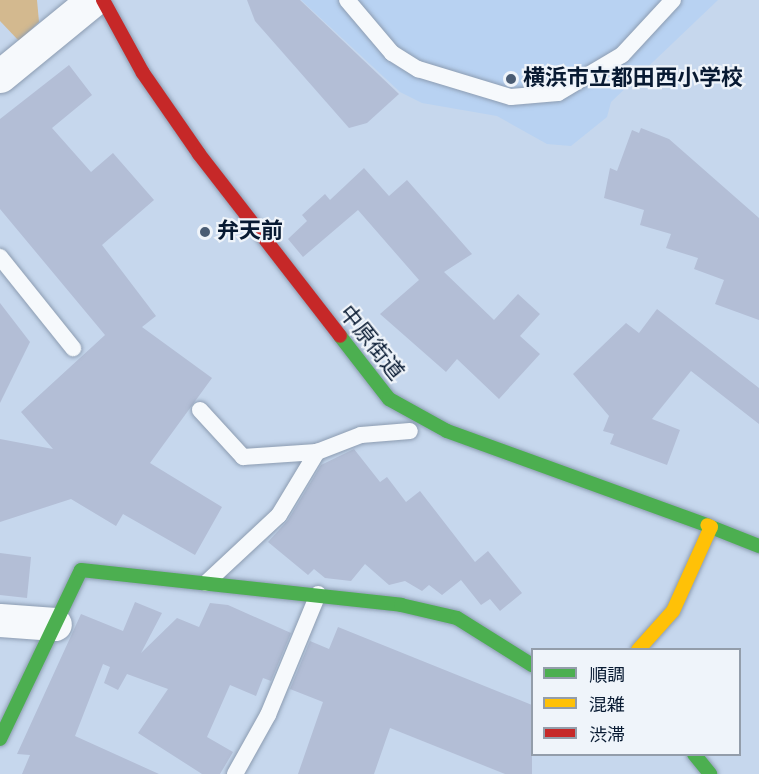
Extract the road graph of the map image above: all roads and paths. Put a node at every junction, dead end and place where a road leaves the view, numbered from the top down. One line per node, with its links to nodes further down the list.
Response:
1 (93, 0): 5 (street)
2 (103, 0): 11 (main road, 中原街道)
3 (347, 0): 4 (lane)
4 (673, 0)
5 (0, 76)
6 (0, 257): 7 (lane)
7 (73, 348)
8 (200, 410): 10 (lane)
9 (410, 431): 10 (lane)
10 (317, 452): 13 (lane)
11 (711, 527): 12 (main road, 中原街道); 17 (main road)
12 (759, 546)
13 (204, 586): 14 (main road); 16 (main road)
14 (318, 594): 18 (main road); 21 (lane)
15 (0, 620): 16 (street)
16 (55, 624): 19 (main road)
17 (641, 648)
18 (531, 663)
19 (0, 739)
20 (696, 756): 22 (main road)
21 (235, 774)
22 (710, 774)

